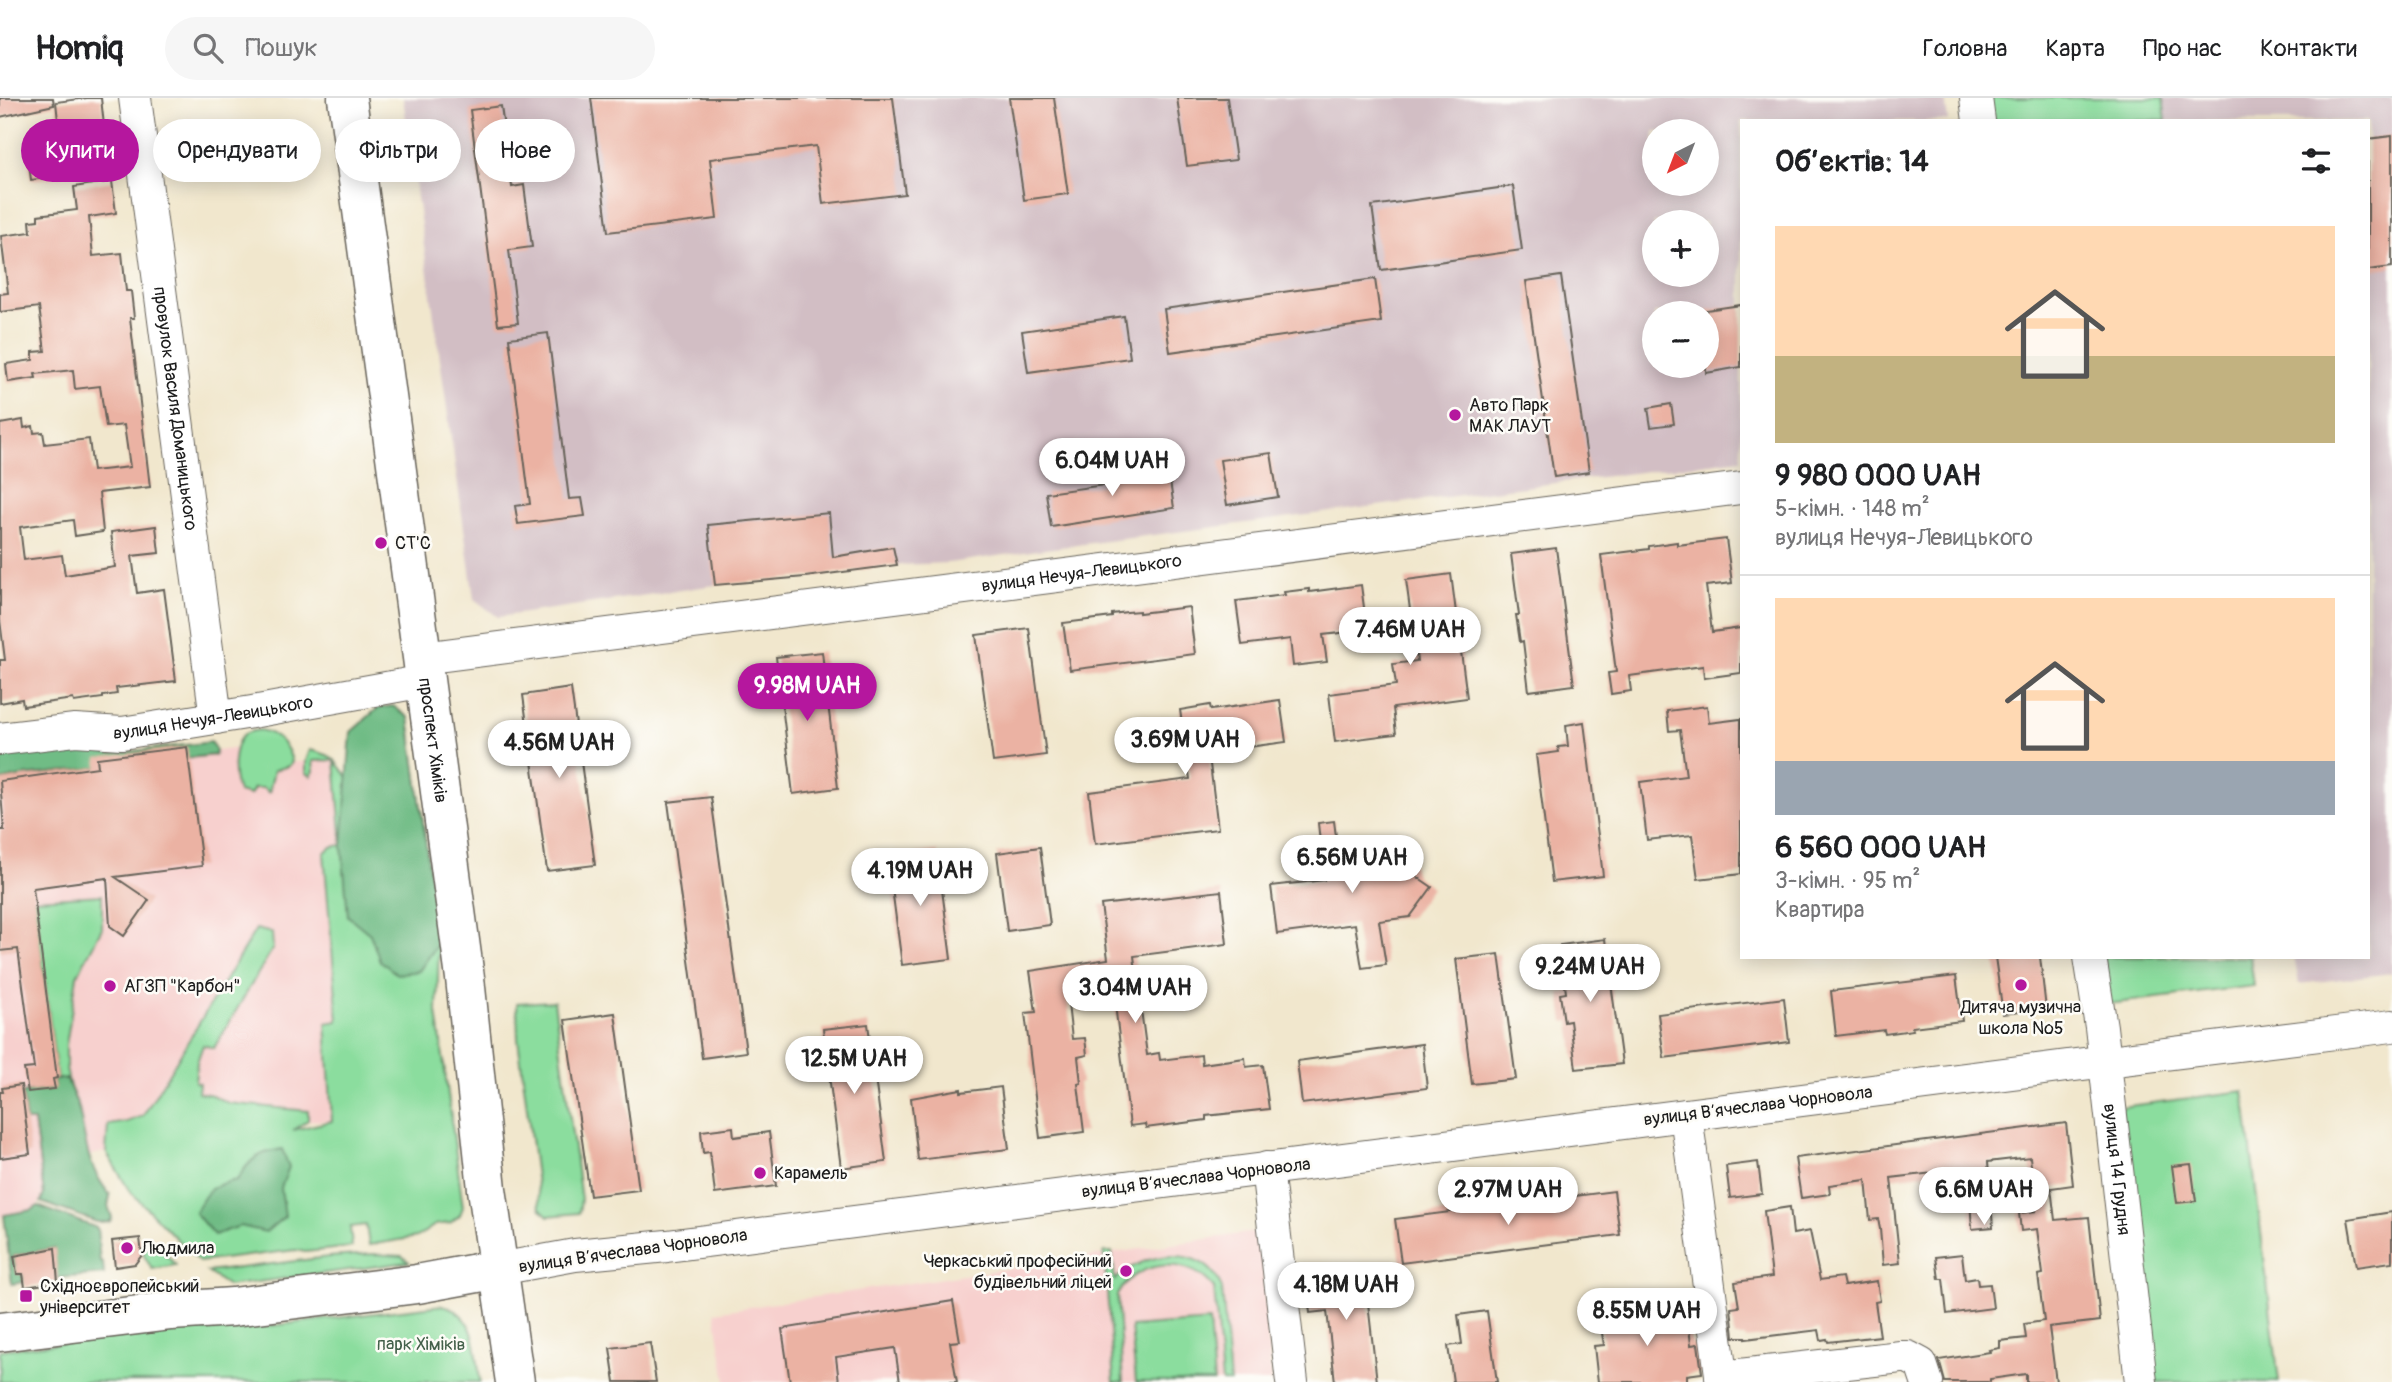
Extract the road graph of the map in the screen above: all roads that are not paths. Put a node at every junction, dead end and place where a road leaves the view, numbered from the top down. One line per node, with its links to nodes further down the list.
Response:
1 (135, 98): 7 (street, провулок Василя Доманицького)
2 (347, 98): 6 (main road, проспект Хіміків)
3 (1976, 98): 4 (street)
4 (1979, 119)
5 (1740, 488): 6 (street, вулиця Нечуя-Левицького)
6 (424, 669): 7 (street, вулиця Нечуя-Левицького); 14 (main road, проспект Хіміків)
7 (216, 718): 8 (street, вулиця Нечуя-Левицького)
8 (0, 739)
9 (2090, 959): 11 (street, вулиця 14 Грудня)
10 (2392, 1026): 11 (street, вулиця Вʼячеслава Чорновола)
11 (2104, 1061): 12 (street, вулиця Вʼячеслава Чорновола); 20 (street, вулиця 14 Грудня)
12 (1686, 1115): 13 (street, вулиця Вʼячеслава Чорновола); 16 (street)
13 (1267, 1168): 14 (street, вулиця Вʼячеслава Чорновола); 18 (street)
14 (499, 1269): 15 (main road, вулиця Вʼячеслава Чорновола); 17 (main road, проспект Хіміків)
15 (0, 1332)
16 (1722, 1379): 19 (street)
17 (515, 1382)
18 (1292, 1382)
19 (1927, 1382)
20 (2141, 1382)

